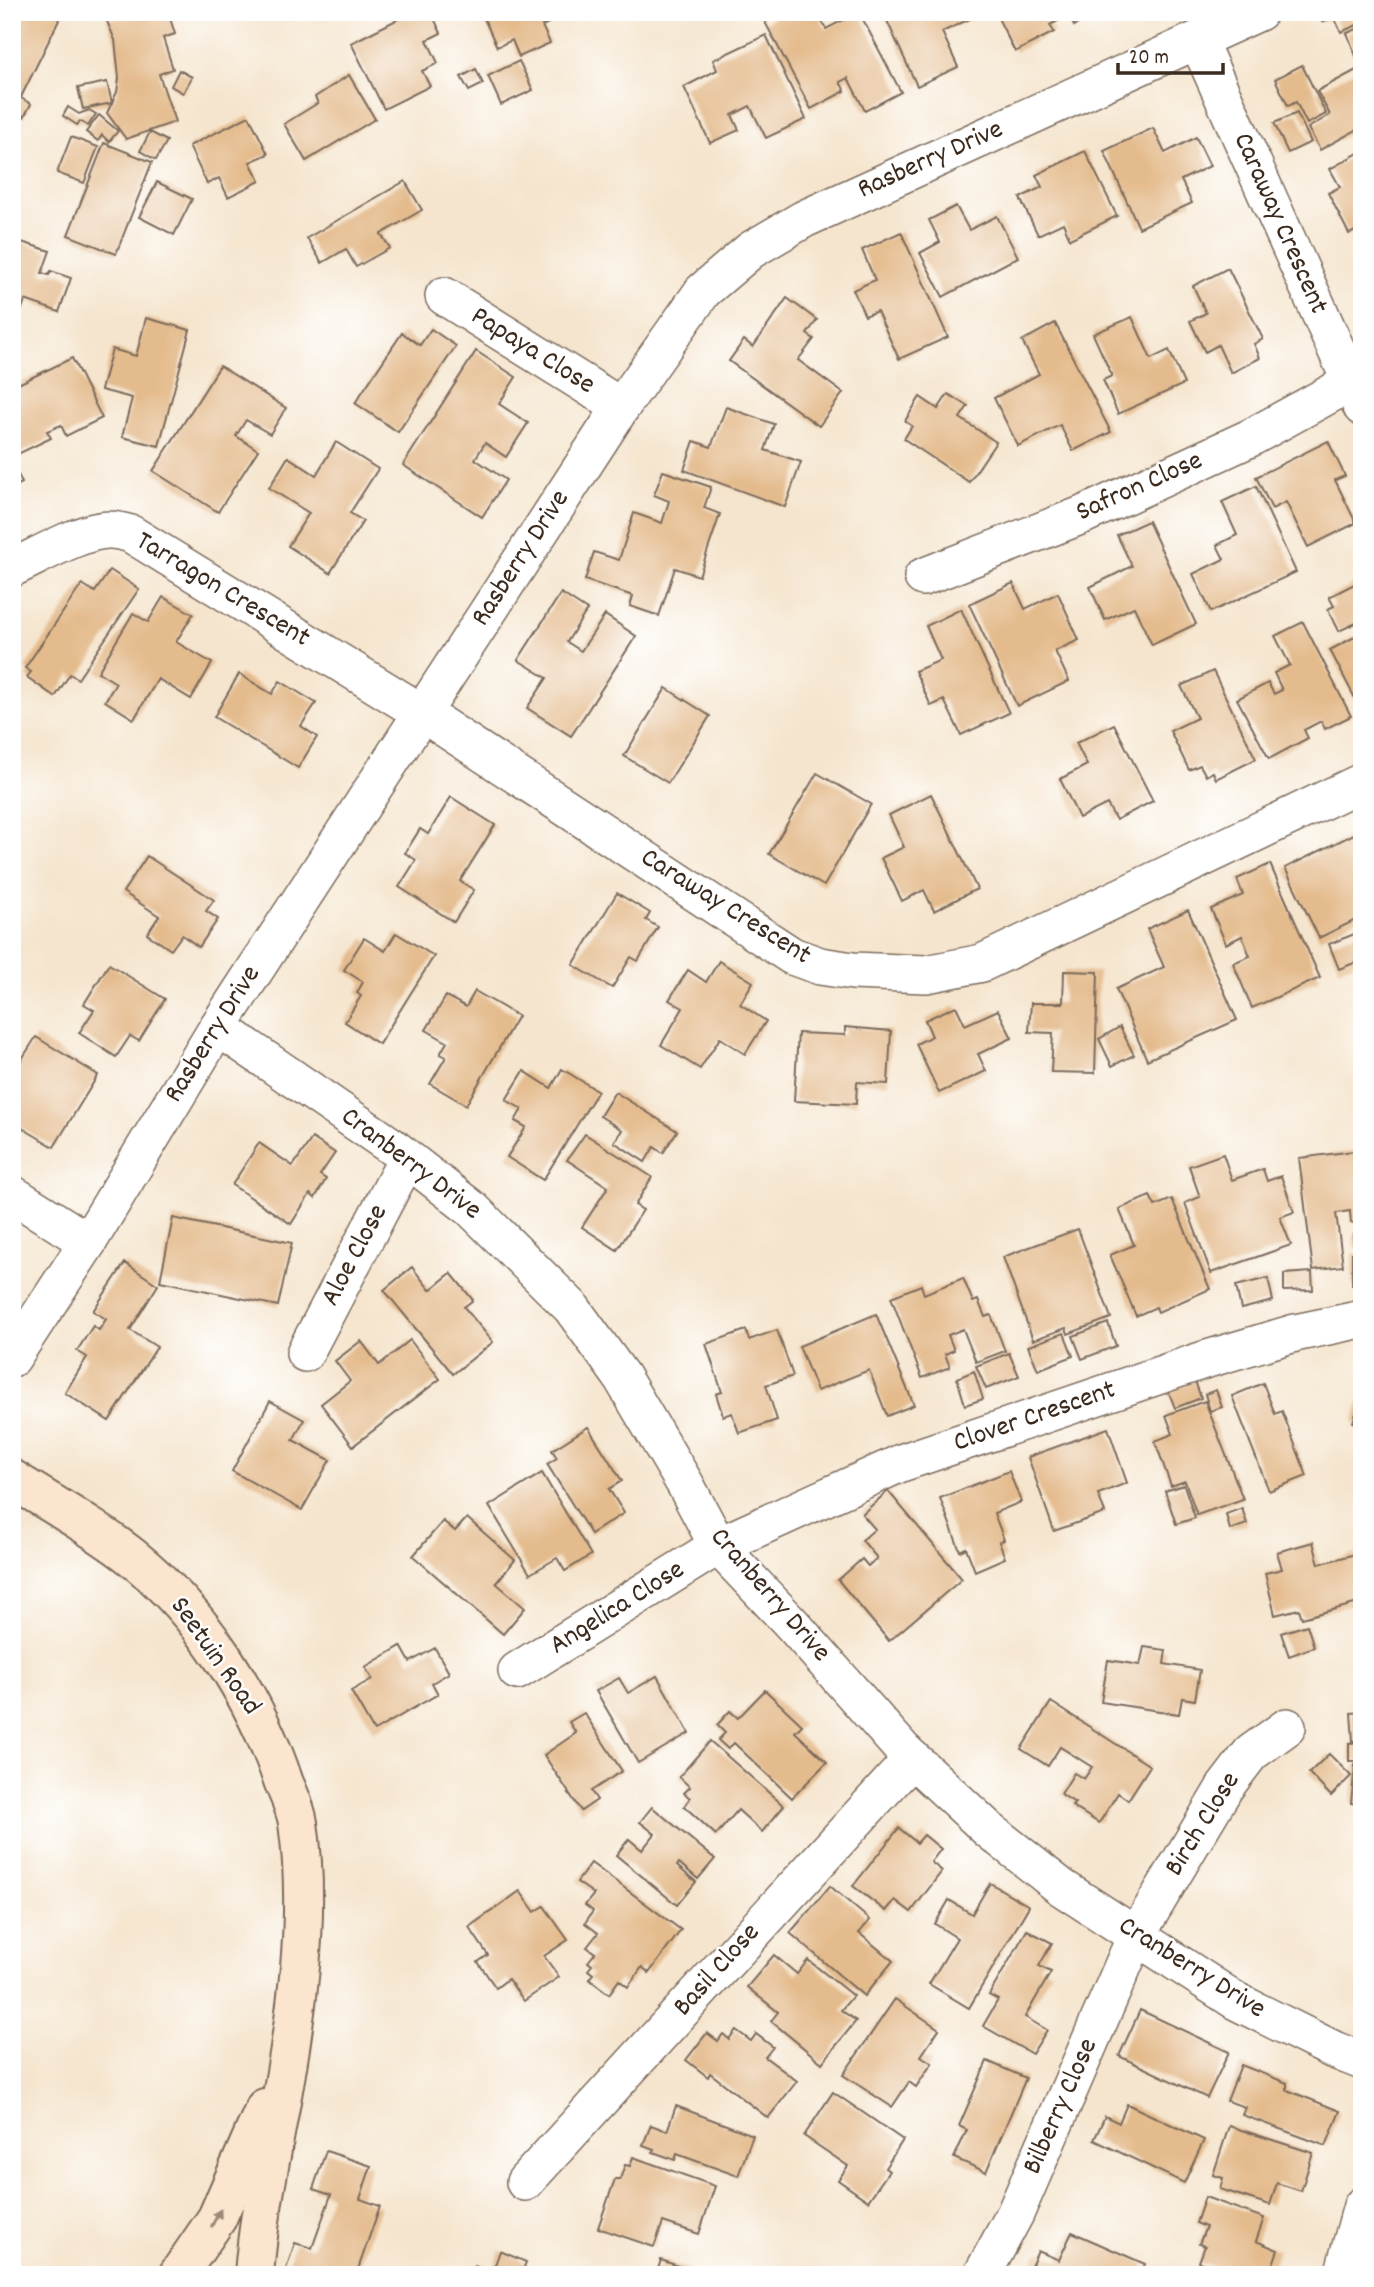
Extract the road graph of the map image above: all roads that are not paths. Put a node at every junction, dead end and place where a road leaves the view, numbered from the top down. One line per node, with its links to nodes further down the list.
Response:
1 (1259, 12): 2 (street, Rasberry Drive)
2 (1198, 41): 4 (street, Caraway Crescent); 5 (street, Rasberry Drive)
3 (444, 296): 5 (street, Papaya Close)
4 (1356, 395): 7 (street, Safron Close)
5 (621, 407): 8 (street, Rasberry Drive)
6 (12, 568): 8 (street, Tarragon Crescent)
7 (923, 577)
8 (422, 713): 9 (street, Caraway Crescent); 10 (street, Rasberry Drive)
9 (1362, 782)
10 (218, 1027): 11 (street, Cranberry Drive); 13 (street, Rasberry Drive)
11 (407, 1158): 15 (street, Aloe Close); 18 (street, Cranberry Drive)
12 (12, 1194): 13 (street)
13 (88, 1241): 16 (street, Rasberry Drive)
14 (1362, 1320): 18 (street, Clover Crescent)
15 (305, 1353)
16 (12, 1358)
17 (12, 1479): 23 (street, Seetuin Road)
18 (718, 1546): 19 (street, Angelica Close); 21 (street, Cranberry Drive)
19 (517, 1671)
20 (1287, 1727): 22 (street, Birch Close)
21 (912, 1759): 22 (street, Cranberry Drive); 25 (street, Basil Close)
22 (1136, 1936): 24 (street, Cranberry Drive); 29 (street, Bilberry Close)
23 (292, 2034): 27 (street, one-way to 23); 28 (street)
24 (1362, 2062)
25 (524, 2182)
26 (1362, 2206): 30 (street)
27 (178, 2275)
28 (254, 2275)
29 (982, 2275)
30 (1343, 2275)

